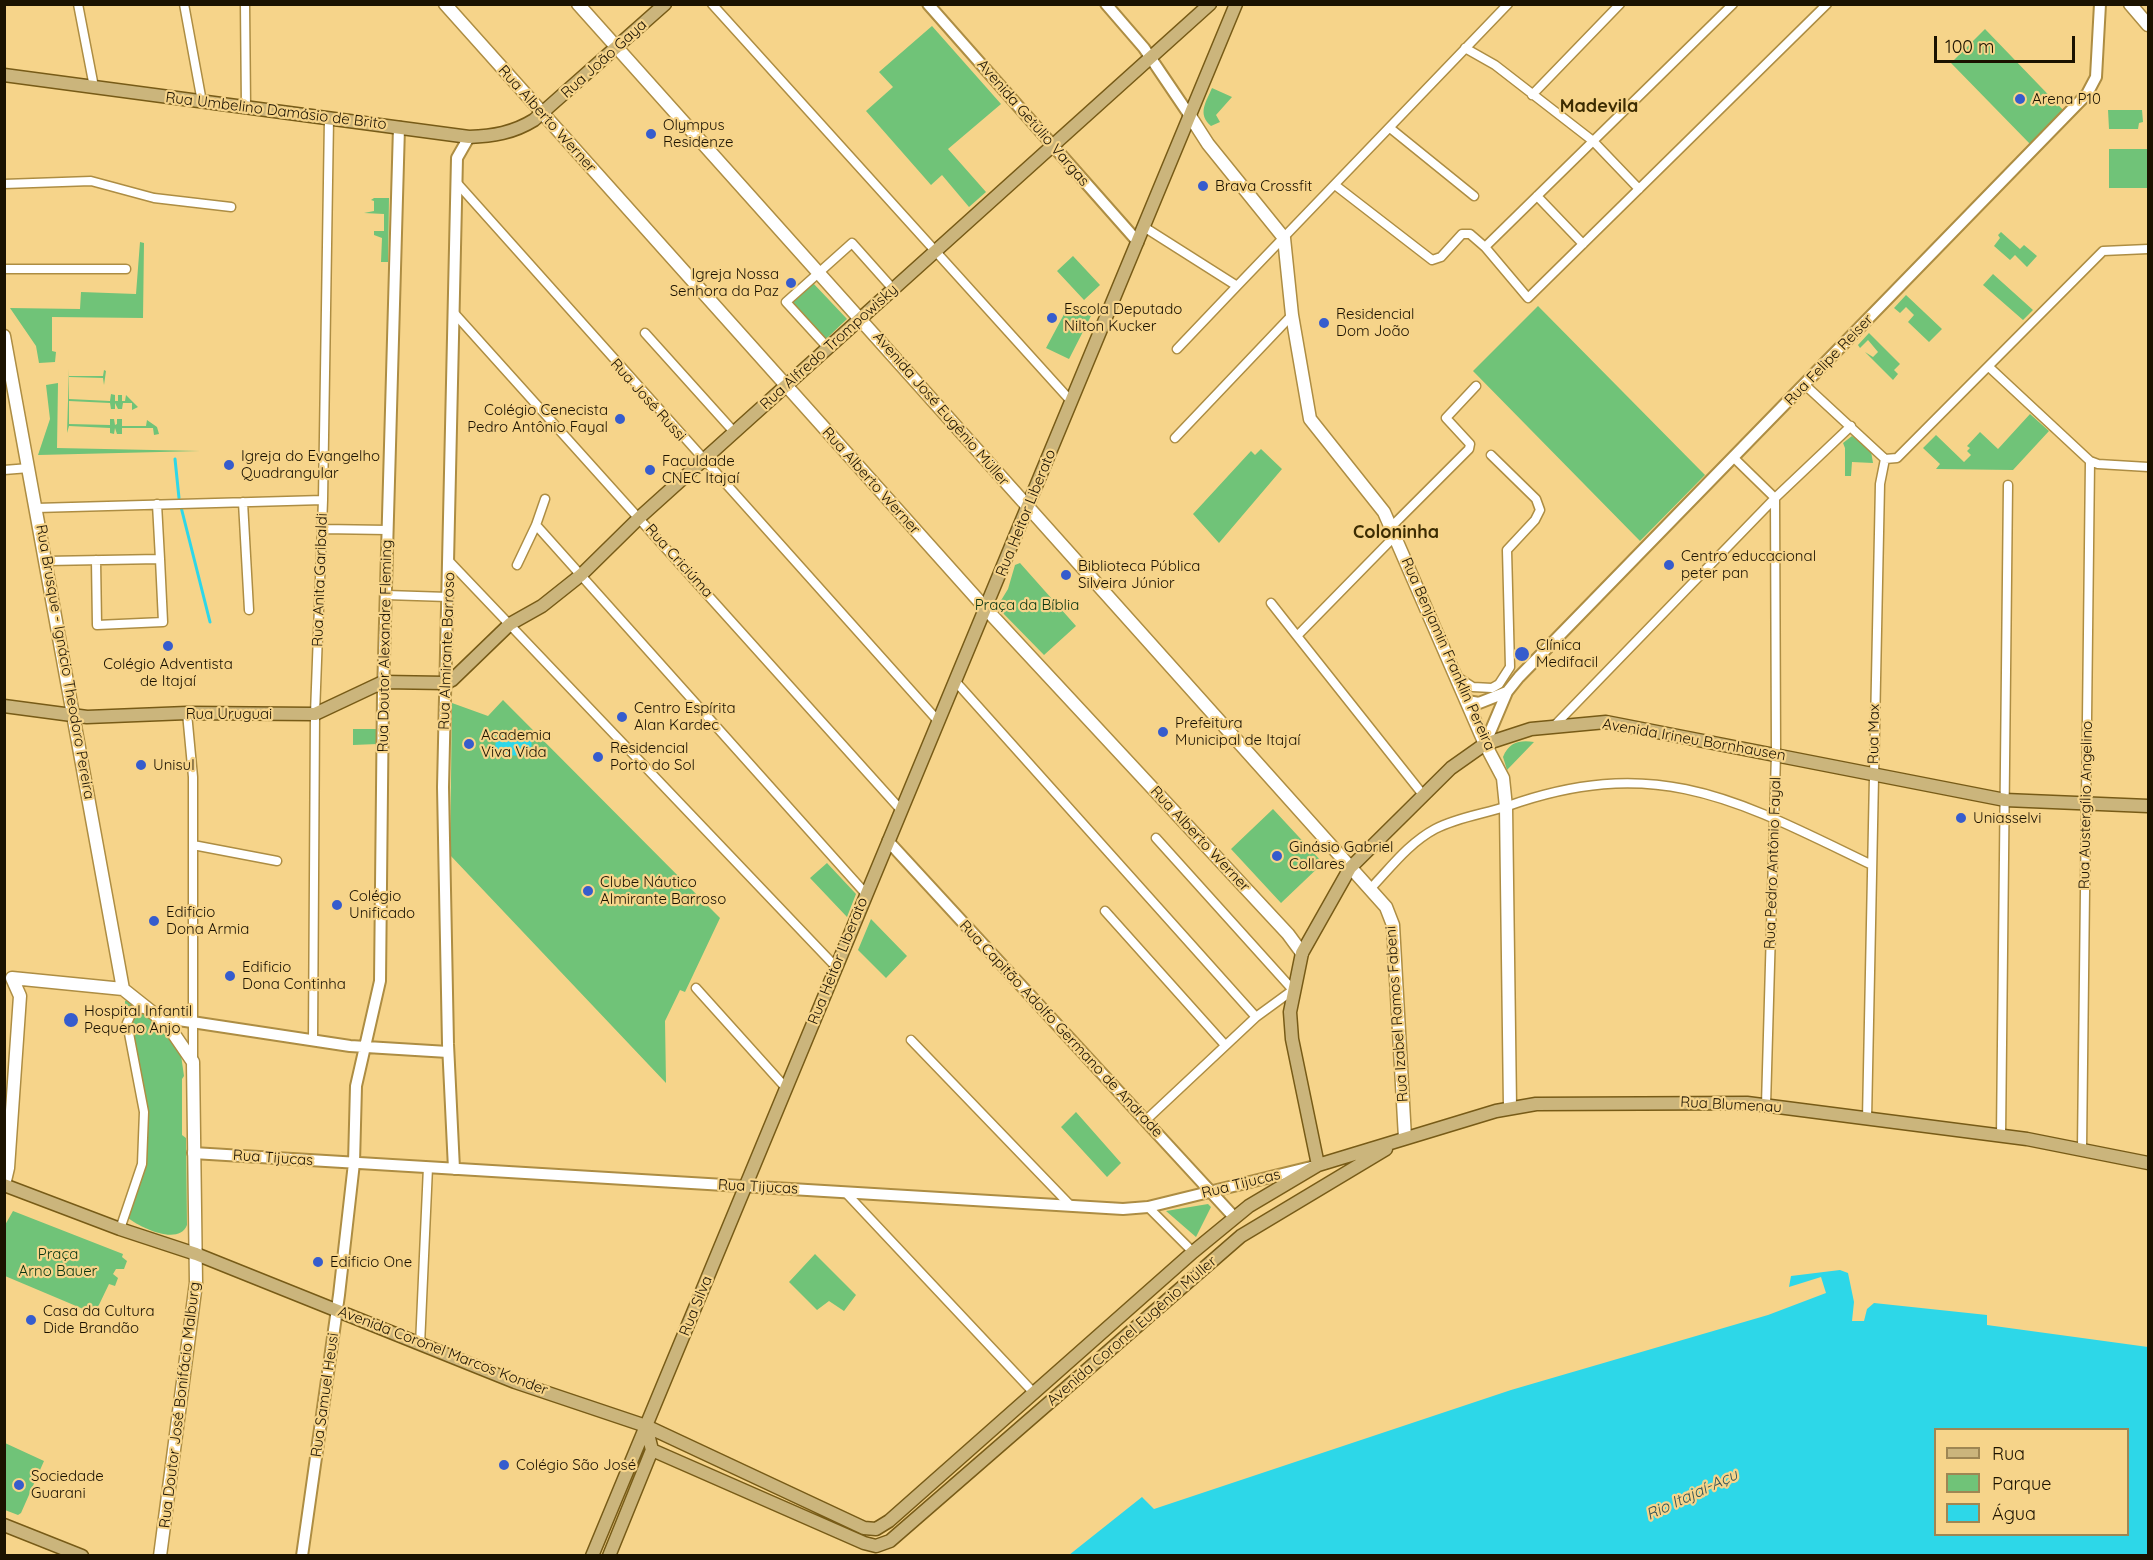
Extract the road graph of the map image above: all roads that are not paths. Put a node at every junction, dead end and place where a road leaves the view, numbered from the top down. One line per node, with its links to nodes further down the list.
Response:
1 (78, 4): 24 (street)
2 (184, 4): 26 (street)
3 (245, 4): 27 (street)
4 (445, 4): 28 (main road, Rua Alberto Werner)
5 (578, 4): 20 (main road, Avenida José Eugênio Müller)
6 (664, 4): 20 (main road, Rua João Gaya)
7 (712, 4): 49 (street)
8 (928, 4): 35 (street, Avenida Getúlio Vargas)
9 (1106, 4): 22 (street)
10 (1210, 4): 22 (main road, Rua Alfredo Trompowisky)
11 (1236, 4): 29 (main road, Rua Heitor Liberato)
12 (1493, 4): 18 (street)
13 (1620, 4): 25 (street)
14 (1734, 4): 34 (street)
15 (1827, 4): 39 (street)
16 (2100, 4): 64 (street, Rua Felipe Reiser)
17 (2130, 4): 19 (main road)
18 (1505, 8): 21 (street)
19 (2148, 25)
20 (618, 47): 28 (main road, Rua João Gaya); 52 (main road, Avenida José Eugênio Müller)
21 (1465, 48): 25 (street); 32 (street)
22 (1151, 59): 29 (street); 35 (main road, Rua Alfredo Trompowisky)
23 (4, 75): 24 (main road, Rua Umbelino Damásio de Brito)
24 (94, 87): 26 (main road, Rua Umbelino Damásio de Brito)
25 (1532, 95): 34 (street)
26 (202, 102): 27 (main road, Rua Umbelino Damásio de Brito)
27 (246, 107): 30 (main road, Rua Umbelino Damásio de Brito)
28 (543, 113): 33 (main road, Rua Umbelino Damásio de Brito); 63 (main road, Rua Alberto Werner)
29 (1190, 116): 43 (main road, Rua Heitor Liberato); 44 (main road)
30 (329, 118): 31 (main road, Rua Umbelino Damásio de Brito); 81 (street, Rua Anita Garibaldi)
31 (399, 127): 33 (main road, Rua Umbelino Damásio de Brito); 89 (street, Rua Doutor Alexandre Fleming)
32 (1390, 128): 38 (street); 40 (street)
33 (469, 136): 36 (street, Rua Almirante Barroso)
34 (1593, 141): 39 (street); 41 (street)
35 (1053, 146): 45 (street, Avenida Getúlio Vargas); 49 (main road, Rua Alfredo Trompowisky)
36 (457, 183): 55 (street, Rua Almirante Barroso); 74 (street, Rua José Russi)
37 (4, 184): 42 (street)
38 (1335, 185): 44 (street); 47 (street)
39 (1639, 189): 46 (street)
40 (1474, 196)
41 (1537, 196): 46 (street); 47 (street)
42 (231, 207)
43 (1144, 227): 45 (main road, Rua Heitor Liberato); 53 (street)
44 (1284, 238): 53 (street); 56 (main road, Rua Benjamin Franklin Pereira)
45 (1138, 242): 66 (main road, Rua Heitor Liberato)
46 (1583, 244): 47 (street)
47 (1485, 247)
48 (2148, 249): 62 (street)
49 (935, 252): 54 (main road, Rua Alfredo Trompowisky); 66 (street)
50 (4, 269): 51 (street)
51 (126, 269)
52 (818, 274): 54 (street); 57 (main road, Avenida José Eugênio Müller); 60 (street)
53 (1237, 286): 61 (street)
54 (893, 289): 57 (main road, Rua Alfredo Trompowisky)
55 (455, 314): 86 (street, Rua Criciúma); 94 (street, Rua Almirante Barroso)
56 (1292, 315): 69 (street); 90 (main road, Rua Benjamin Franklin Pereira)
57 (860, 319): 60 (main road, Rua Alfredo Trompowisky); 84 (main road, Avenida José Eugênio Müller)
58 (645, 333): 68 (street)
59 (4, 336): 76 (main road, Rua Brusque - Ignácio Theodoro Pereira)
60 (828, 348): 63 (main road, Rua Alfredo Trompowisky)
61 (1177, 348)
62 (1989, 368): 72 (street); 73 (street)
63 (786, 385): 68 (main road, Rua Alfredo Trompowisky); 100 (main road, Rua Alberto Werner)
64 (1805, 385): 67 (street); 71 (street, Rua Felipe Reiser)
65 (1476, 386): 90 (street)
66 (1070, 400): 84 (main road, Rua Heitor Liberato)
67 (1851, 426): 72 (street); 79 (street)
68 (735, 433): 74 (main road, Rua Alfredo Trompowisky)
69 (1175, 438)
70 (1491, 455): 104 (street)
71 (1734, 458): 79 (street); 106 (street, Rua Felipe Reiser)
72 (1885, 459): 120 (street, Rua Max)
73 (2090, 460): 75 (street); 123 (street, Rua Austergílio Angelino)
74 (703, 461): 86 (main road, Rua Alfredo Trompowisky); 116 (street, Rua José Russi)
75 (2148, 467)
76 (29, 468): 77 (street); 85 (main road, Rua Brusque - Ignácio Theodoro Pereira)
77 (4, 470)
78 (2007, 485): 122 (street)
79 (1775, 498): 117 (street); 119 (street, Rua Pedro Antônio Fayal)
80 (545, 499): 87 (street)
81 (323, 500): 82 (street); 88 (street, Rua Anita Garibaldi)
82 (243, 502): 83 (street); 101 (street)
83 (157, 504): 85 (street); 91 (street)
84 (1029, 507): 100 (main road, Rua Heitor Liberato); 133 (main road, Avenida José Eugênio Müller)
85 (36, 508): 93 (main road, Rua Brusque - Ignácio Theodoro Pereira)
86 (640, 518): 96 (main road, Rua Alfredo Trompowisky); 126 (street, Rua Criciúma)
87 (536, 525): 95 (street); 96 (street)
88 (322, 529): 89 (street); 114 (street, Rua Anita Garibaldi)
89 (388, 530): 97 (street, Rua Doutor Alexandre Fleming)
90 (1393, 532): 103 (street); 105 (main road, Rua Benjamin Franklin Pereira)
91 (160, 558): 92 (street); 92 (street)
92 (96, 560): 93 (street)
93 (46, 561): 115 (main road, Rua Brusque - Ignácio Theodoro Pereira)
94 (449, 561): 98 (street, Rua Almirante Barroso); 102 (street)
95 (517, 565)
96 (581, 575): 102 (main road, Rua Alfredo Trompowisky); 135 (street)
97 (386, 595): 98 (street); 107 (street, Rua Doutor Alexandre Fleming)
98 (448, 597): 109 (street, Rua Almirante Barroso)
99 (1271, 603): 103 (street)
100 (987, 609): 108 (main road, Rua Heitor Liberato); 137 (main road, Rua Alberto Werner)
101 (249, 610)
102 (510, 624): 109 (main road, Rua Alfredo Trompowisky); 138 (street)
103 (1297, 636): 121 (street)
104 (1510, 667): 105 (street); 106 (street)
105 (1456, 676): 111 (main road, Rua Benjamin Franklin Pereira)
106 (1520, 677): 110 (street, Rua Felipe Reiser)
107 (383, 682): 109 (main road, Rua Uruguai); 114 (main road, Rua Uruguai); 152 (street, Rua Doutor Alexandre Fleming)
108 (956, 682): 116 (main road, Rua Heitor Liberato); 147 (street)
109 (446, 683): 153 (street, Rua Almirante Barroso)
110 (1507, 692): 111 (street, Rua Felipe Reiser); 118 (street, Rua Felipe Reiser)
111 (1467, 701): 118 (main road, Rua Benjamin Franklin Pereira)
112 (4, 706): 115 (main road, Rua Uruguai)
113 (187, 714): 114 (main road, Rua Uruguai); 115 (main road, Rua Uruguai); 130 (street)
114 (315, 714): 150 (street, Rua Anita Garibaldi)
115 (74, 716): 142 (main road, Rua Brusque - Ignácio Theodoro Pereira)
116 (939, 722): 126 (main road, Rua Heitor Liberato)
117 (1555, 725): 118 (main road, Avenida Irineu Bornhausen); 119 (main road, Avenida Irineu Bornhausen)
118 (1485, 744): 121 (main road, Avenida Irineu Bornhausen); 125 (main road, Rua Benjamin Franklin Pereira)
119 (1776, 754): 120 (main road, Avenida Irineu Bornhausen); 127 (street, Rua Pedro Antônio Fayal)
120 (1874, 775): 122 (main road, Avenida Irineu Bornhausen); 132 (street, Rua Max)
121 (1424, 796): 133 (main road, Avenida Irineu Bornhausen)
122 (2005, 800): 123 (main road, Avenida Irineu Bornhausen); 161 (street)
123 (2086, 804): 124 (main road, Avenida Irineu Bornhausen); 163 (street, Rua Austergílio Angelino)
124 (2148, 806)
125 (1506, 807): 127 (street); 134 (street); 158 (main road, Rua Benjamin Franklin Pereira)
126 (901, 810): 129 (main road, Rua Heitor Liberato)
127 (1774, 818): 132 (street); 157 (street, Rua Pedro Antônio Fayal)
128 (1156, 838): 143 (street)
129 (888, 841): 135 (main road, Rua Heitor Liberato); 160 (street, Rua Capitão Adolfo Germano de Andrade)
130 (193, 845): 131 (street); 148 (street)
131 (277, 861)
132 (1872, 865): 159 (street, Rua Max)
133 (1350, 868): 134 (main road, Rua Izabel Ramos Fabeni); 137 (main road, Avenida Irineu Bornhausen)
134 (1371, 888): 162 (main road, Rua Izabel Ramos Fabeni)
135 (866, 894): 138 (main road, Rua Heitor Liberato)
136 (1105, 911): 151 (street)
137 (1302, 953): 143 (main road, Avenida Irineu Bornhausen)
138 (836, 967): 155 (main road, Rua Heitor Liberato)
139 (8, 978): 140 (main road); 144 (main road)
140 (33, 981): 142 (main road); 144 (main road)
141 (696, 988): 155 (street)
142 (123, 989): 145 (main road)
143 (1293, 990): 147 (street); 167 (main road, Avenida Irineu Bornhausen)
144 (20, 996): 156 (main road)
145 (147, 1008): 146 (main road); 177 (street)
146 (159, 1017): 148 (street); 154 (main road)
147 (1256, 1017): 151 (street)
148 (193, 1022): 150 (street); 154 (street)
149 (911, 1040): 174 (street)
150 (313, 1041): 152 (street)
151 (1225, 1045): 160 (street)
152 (364, 1047): 153 (street); 165 (street, Rua Doutor Alexandre Fleming)
153 (448, 1052): 169 (street, Rua Almirante Barroso)
154 (193, 1062): 164 (main road, Rua Doutor José Bonifácio Malburg)
155 (786, 1088): 171 (main road, Rua Heitor Liberato)
156 (9, 1099): 170 (main road)
157 (1766, 1105): 158 (main road, Rua Blumenau); 159 (main road, Rua Blumenau)
158 (1510, 1107): 162 (main road, Rua Blumenau)
159 (1867, 1119): 161 (main road, Rua Blumenau)
160 (1145, 1121): 172 (street, Rua Capitão Adolfo Germano de Andrade)
161 (2001, 1136): 163 (main road, Rua Blumenau)
162 (1405, 1138): 167 (main road, Rua Blumenau); 184 (main road, Avenida Coronel Eugênio Müller)
163 (2082, 1149): 166 (main road, Rua Blumenau)
164 (193, 1153): 165 (street, Rua Tijucas); 179 (main road, Rua Doutor José Bonifácio Malburg)
165 (354, 1163): 168 (street, Rua Tijucas); 180 (street, Rua Samuel Heusi)
166 (2148, 1163)
167 (1318, 1165): 172 (street, Rua Tijucas); 176 (main road, Avenida Coronel Eugênio Müller)
168 (428, 1167): 169 (street, Rua Tijucas); 181 (street)
169 (454, 1169): 171 (street, Rua Tijucas)
170 (4, 1185): 177 (main road, Avenida Coronel Marcos Konder)
171 (745, 1187): 173 (street, Rua Tijucas); 183 (main road, Rua Silva)
172 (1210, 1192): 175 (street, Rua Tijucas); 176 (street, Rua Capitão Adolfo Germano de Andrade)
173 (846, 1193): 174 (street, Rua Tijucas); 182 (street)
174 (1071, 1206): 175 (street, Rua Tijucas)
175 (1148, 1207): 178 (street)
176 (1234, 1217): 178 (main road, Avenida Coronel Eugênio Müller)
177 (120, 1229): 179 (main road, Avenida Coronel Marcos Konder)
178 (1193, 1252): 182 (main road, Avenida Coronel Eugênio Müller)
179 (196, 1254): 180 (main road, Avenida Coronel Marcos Konder); 188 (main road, Rua Doutor José Bonifácio Malburg)
180 (337, 1310): 181 (main road, Avenida Coronel Marcos Konder); 189 (street, Rua Samuel Heusi)
181 (420, 1345): 183 (main road, Avenida Coronel Marcos Konder)
182 (1034, 1393): 186 (main road, Avenida Coronel Eugênio Müller)
183 (646, 1426): 184 (main road); 186 (main road, Avenida Coronel Marcos Konder); 190 (main road, Rua Silva)
184 (652, 1450): 191 (main road)
185 (4, 1526): 187 (main road)
186 (876, 1529)
187 (82, 1556)
188 (160, 1556)
189 (302, 1556)
190 (592, 1556)
191 (609, 1556)

